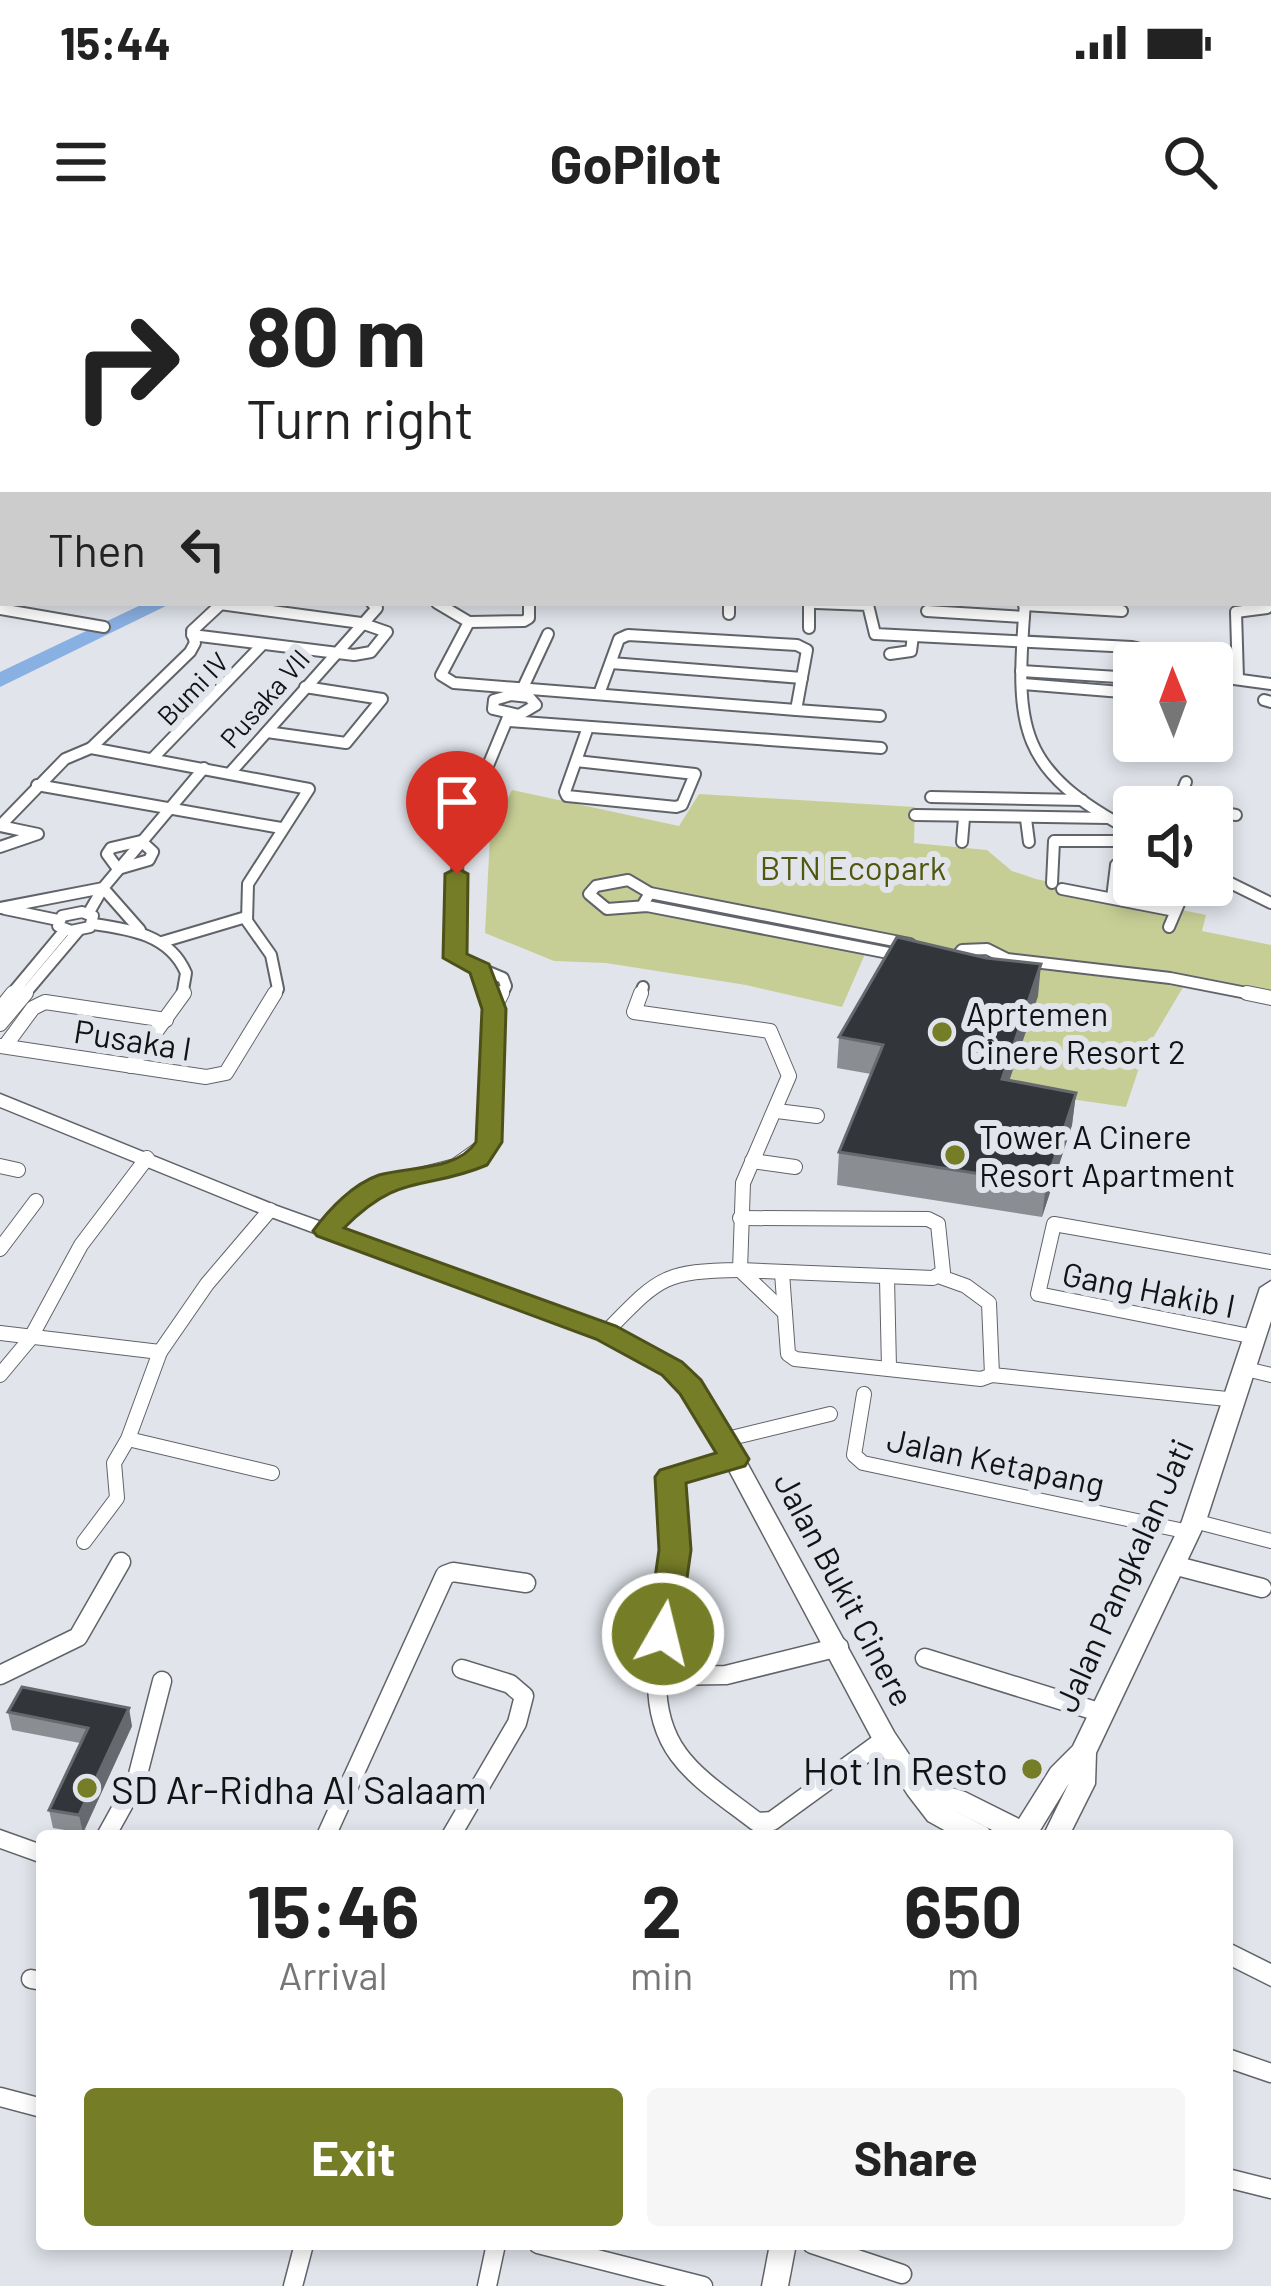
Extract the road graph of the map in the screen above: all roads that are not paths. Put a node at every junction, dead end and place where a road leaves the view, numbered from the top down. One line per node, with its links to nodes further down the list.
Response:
1 (219, 606): 20 (street)
2 (236, 606): 14 (street)
3 (305, 606): 14 (street)
4 (374, 606): 16 (street, Pusaka VII)
5 (442, 606): 15 (street)
6 (529, 606): 15 (street)
7 (812, 606): 18 (street)
8 (868, 606): 21 (street)
9 (1267, 606): 32 (street)
10 (1024, 608): 12 (street); 13 (street); 22 (street)
11 (0, 609): 17 (street)
12 (927, 611)
13 (1122, 611)
14 (296, 614): 16 (street)
15 (469, 622): 36 (street)
16 (361, 623): 26 (street, Pusaka VII); 26 (street)
17 (104, 627)
18 (808, 628)
19 (548, 634): 36 (street)
20 (192, 635): 23 (street); 43 (street)
21 (913, 636): 22 (street); 25 (street)
22 (1022, 641): 24 (street); 28 (street)
23 (261, 646): 26 (street); 45 (street, Bumi IV)
24 (1113, 646)
25 (890, 654)
26 (333, 655): 34 (street, Pusaka VII)
27 (611, 663): 29 (street); 29 (street); 37 (street)
28 (1022, 677): 30 (street); 35 (street); 53 (street)
29 (802, 678): 38 (street)
30 (1113, 678)
31 (1233, 678): 32 (street)
32 (1238, 679): 33 (street)
33 (1271, 684)
34 (305, 687): 42 (street, Pusaka VII); 42 (street)
35 (1113, 690)
36 (521, 691): 37 (street); 40 (street); 40 (street)
37 (599, 694): 38 (street)
38 (796, 710): 39 (street)
39 (880, 716)
40 (509, 718): 41 (street); 89 (street)
41 (588, 727): 44 (street); 46 (street)
42 (266, 732): 48 (street, Pusaka VII)
43 (91, 748): 45 (street); 50 (street)
44 (881, 748)
45 (153, 758): 47 (street)
46 (576, 761): 46 (street)
47 (204, 768): 48 (street); 54 (street)
48 (231, 772): 63 (street)
49 (1186, 782): 51 (street)
50 (37, 785): 54 (street); 62 (street)
51 (1185, 786)
52 (931, 797): 53 (street)
53 (1082, 800): 59 (street)
54 (168, 808): 63 (street); 65 (street)
55 (1233, 814): 57 (street)
56 (915, 815): 58 (street)
57 (1236, 815)
58 (964, 818): 60 (street); 66 (street)
59 (1109, 818): 60 (street); 61 (street)
60 (1026, 819): 67 (street)
61 (1113, 821)
62 (0, 826): 68 (street)
63 (280, 829): 81 (street)
64 (1113, 837): 74 (street)
65 (141, 841): 69 (street); 69 (street)
66 (962, 842)
67 (1029, 842)
68 (0, 847)
69 (118, 869): 71 (street)
70 (1233, 883): 75 (street)
71 (103, 888): 78 (street); 80 (street); 84 (street)
72 (1113, 890): 74 (street)
73 (650, 893): 76 (street); 76 (street); 86 (street)
74 (1112, 898): 79 (street)
75 (1269, 898)
76 (641, 906): 86 (street)
77 (1177, 906): 79 (street)
78 (0, 908): 82 (street)
79 (1175, 911): 83 (street)
80 (91, 919): 82 (street); 82 (street); 84 (street)
81 (247, 919): 85 (street); 97 (street, Pusaka I)
82 (67, 927): 92 (street); 95 (street)
83 (1169, 927)
84 (142, 932): 85 (street)
85 (165, 944): 94 (street)
86 (899, 949): 87 (street)
87 (918, 952)
88 (937, 956): 91 (street)
89 (481, 969): 93 (street); 93 (street)
90 (643, 987): 99 (street)
91 (1271, 998)
92 (0, 1009)
93 (494, 1009): 109 (street)
94 (166, 1020): 96 (street); 97 (street)
95 (0, 1024)
96 (2, 1046): 97 (street, Pusaka I)
97 (131, 1066)
98 (3, 1104): 101 (main road, Jalan Bukit Cinere)
99 (777, 1111): 100 (street); 102 (street)
100 (817, 1116)
101 (147, 1158): 107 (main road, Jalan Bukit Cinere); 121 (street)
102 (752, 1162): 104 (street); 108 (street)
103 (0, 1166): 105 (street)
104 (795, 1167)
105 (18, 1170)
106 (36, 1201): 110 (street)
107 (270, 1210): 109 (main road, Jalan Bukit Cinere); 122 (street)
108 (740, 1218): 112 (street); 114 (street)
109 (326, 1231): 118 (main road, Jalan Bukit Cinere)
110 (0, 1249)
111 (1271, 1262): 120 (street, Gang Hakib I)
112 (740, 1270): 113 (street); 117 (street); 118 (street)
113 (782, 1273): 115 (street); 117 (street)
114 (938, 1276): 115 (street); 126 (street)
115 (886, 1278): 123 (street)
116 (1271, 1288): 120 (main road, Jalan Pangkalan Jati)
117 (785, 1313): 123 (street)
118 (606, 1332): 131 (main road, Jalan Bukit Cinere)
119 (0, 1333): 121 (street)
120 (1255, 1337): 124 (main road, Jalan Pangkalan Jati)
121 (31, 1339): 122 (street); 125 (street)
122 (160, 1352): 130 (street)
123 (890, 1368): 126 (street)
124 (1259, 1372): 128 (main road, Jalan Pangkalan Jati)
125 (0, 1375)
126 (992, 1375): 128 (street)
127 (864, 1394): 133 (street, Jalan Ketapang)
128 (1237, 1400): 133 (main road, Jalan Pangkalan Jati)
129 (830, 1414): 131 (street)
130 (128, 1439): 132 (street); 135 (street)
131 (728, 1450): 140 (main road, Jalan Bukit Cinere); 144 (street)
132 (272, 1473)
133 (1192, 1527): 134 (street); 137 (main road, Jalan Pangkalan Jati)
134 (1271, 1541)
135 (84, 1542)
136 (121, 1562): 143 (street)
137 (1173, 1565): 139 (street); 146 (main road, Jalan Pangkalan Jati)
138 (526, 1582): 151 (street)
139 (1262, 1588)
140 (838, 1646): 144 (street); 147 (main road, Jalan Bukit Cinere)
141 (926, 1658): 146 (street)
142 (462, 1669): 152 (street)
143 (0, 1675)
144 (657, 1676): 147 (street)
145 (162, 1681): 150 (street)
146 (1102, 1713): 148 (main road, Jalan Pangkalan Jati)
147 (886, 1739): 149 (main road, Jalan Bukit Cinere)
148 (1083, 1753): 155 (main road, Jalan Pangkalan Jati); 156 (main road, Jalan Pangkalan Jati)
149 (917, 1788): 153 (main road, Jalan Bukit Cinere); 154 (main road)
150 (109, 1830)
151 (329, 1830)
152 (455, 1830)
153 (968, 1830)
154 (1014, 1830)
155 (1028, 1830)
156 (1059, 1830)
157 (0, 1839): 158 (street)
158 (36, 1852)
159 (1233, 1955): 160 (street)
160 (1271, 1976)
161 (1233, 2060): 162 (street)
162 (1271, 2073)
163 (0, 2096): 164 (street)
164 (36, 2106)
165 (1233, 2180): 166 (street)
166 (1271, 2189)
167 (302, 2250): 173 (street)
168 (495, 2250): 174 (street)
169 (562, 2250): 175 (street)
170 (782, 2250): 176 (street)
171 (830, 2250): 172 (street)
172 (902, 2274)
173 (293, 2286)
174 (487, 2286)
175 (704, 2286)
176 (775, 2286)

